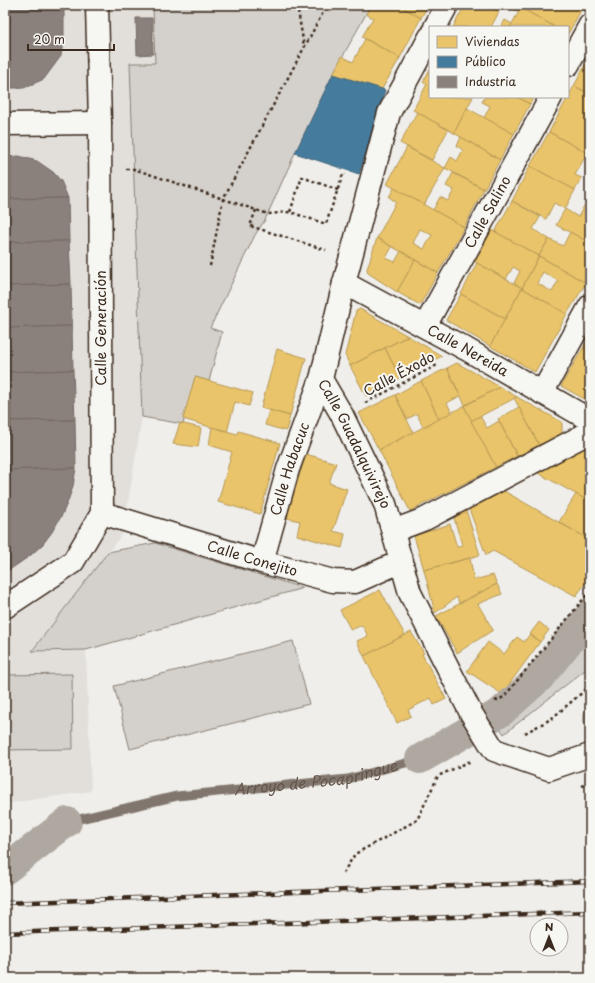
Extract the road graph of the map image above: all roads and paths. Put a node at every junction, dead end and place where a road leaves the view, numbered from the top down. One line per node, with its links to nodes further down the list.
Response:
1 (97, 5): 11 (street, Calle Generación)
2 (296, 5): 8 (path)
3 (327, 5): 8 (path)
4 (448, 5): 6 (street)
5 (590, 25): 9 (street)
6 (437, 26)
7 (429, 39): 19 (street, Calle Guadalquivirejo)
8 (304, 47): 16 (path)
9 (569, 63)
10 (550, 98): 23 (street, Calle Salino)
11 (100, 123): 12 (street); 13 (street, Calle Generación)
12 (5, 124)
13 (100, 169): 16 (path); 30 (street, Calle Generación)
14 (343, 174): 15 (path)
15 (338, 190): 18 (path); 18 (path)
16 (223, 199): 17 (path); 20 (path)
17 (256, 210): 18 (path); 19 (path)
18 (290, 212)
19 (351, 258): 21 (street, Calle Guadalquivirejo)
20 (210, 266)
21 (344, 282): 23 (street, Calle Nereida); 25 (street, Calle Guadalquivirejo)
22 (590, 306): 26 (street)
23 (425, 326): 24 (street, Calle Nereida)
24 (466, 349): 26 (street, Calle Nereida); 27 (path, Calle Éxodo)
25 (321, 379): 27 (street, Calle Guadalquivirejo); 33 (street, Calle Habacuc)
26 (542, 393): 28 (street, Calle Nereida)
27 (342, 415): 31 (street, Calle Guadalquivirejo)
28 (590, 420)
29 (590, 432): 31 (street)
30 (102, 513): 33 (street, Calle Conejito); 35 (street)
31 (393, 531): 32 (street, Calle Guadalquivirejo)
32 (402, 561): 33 (street, Calle Conejito); 37 (street, Calle Guadalquivirejo)
33 (262, 562)
34 (590, 592): 37 (path)
35 (5, 607)
36 (590, 686): 38 (path)
37 (471, 712): 38 (street, Calle Guadalquivirejo)
38 (489, 742): 39 (street); 40 (path)
39 (590, 755)
40 (343, 873)

